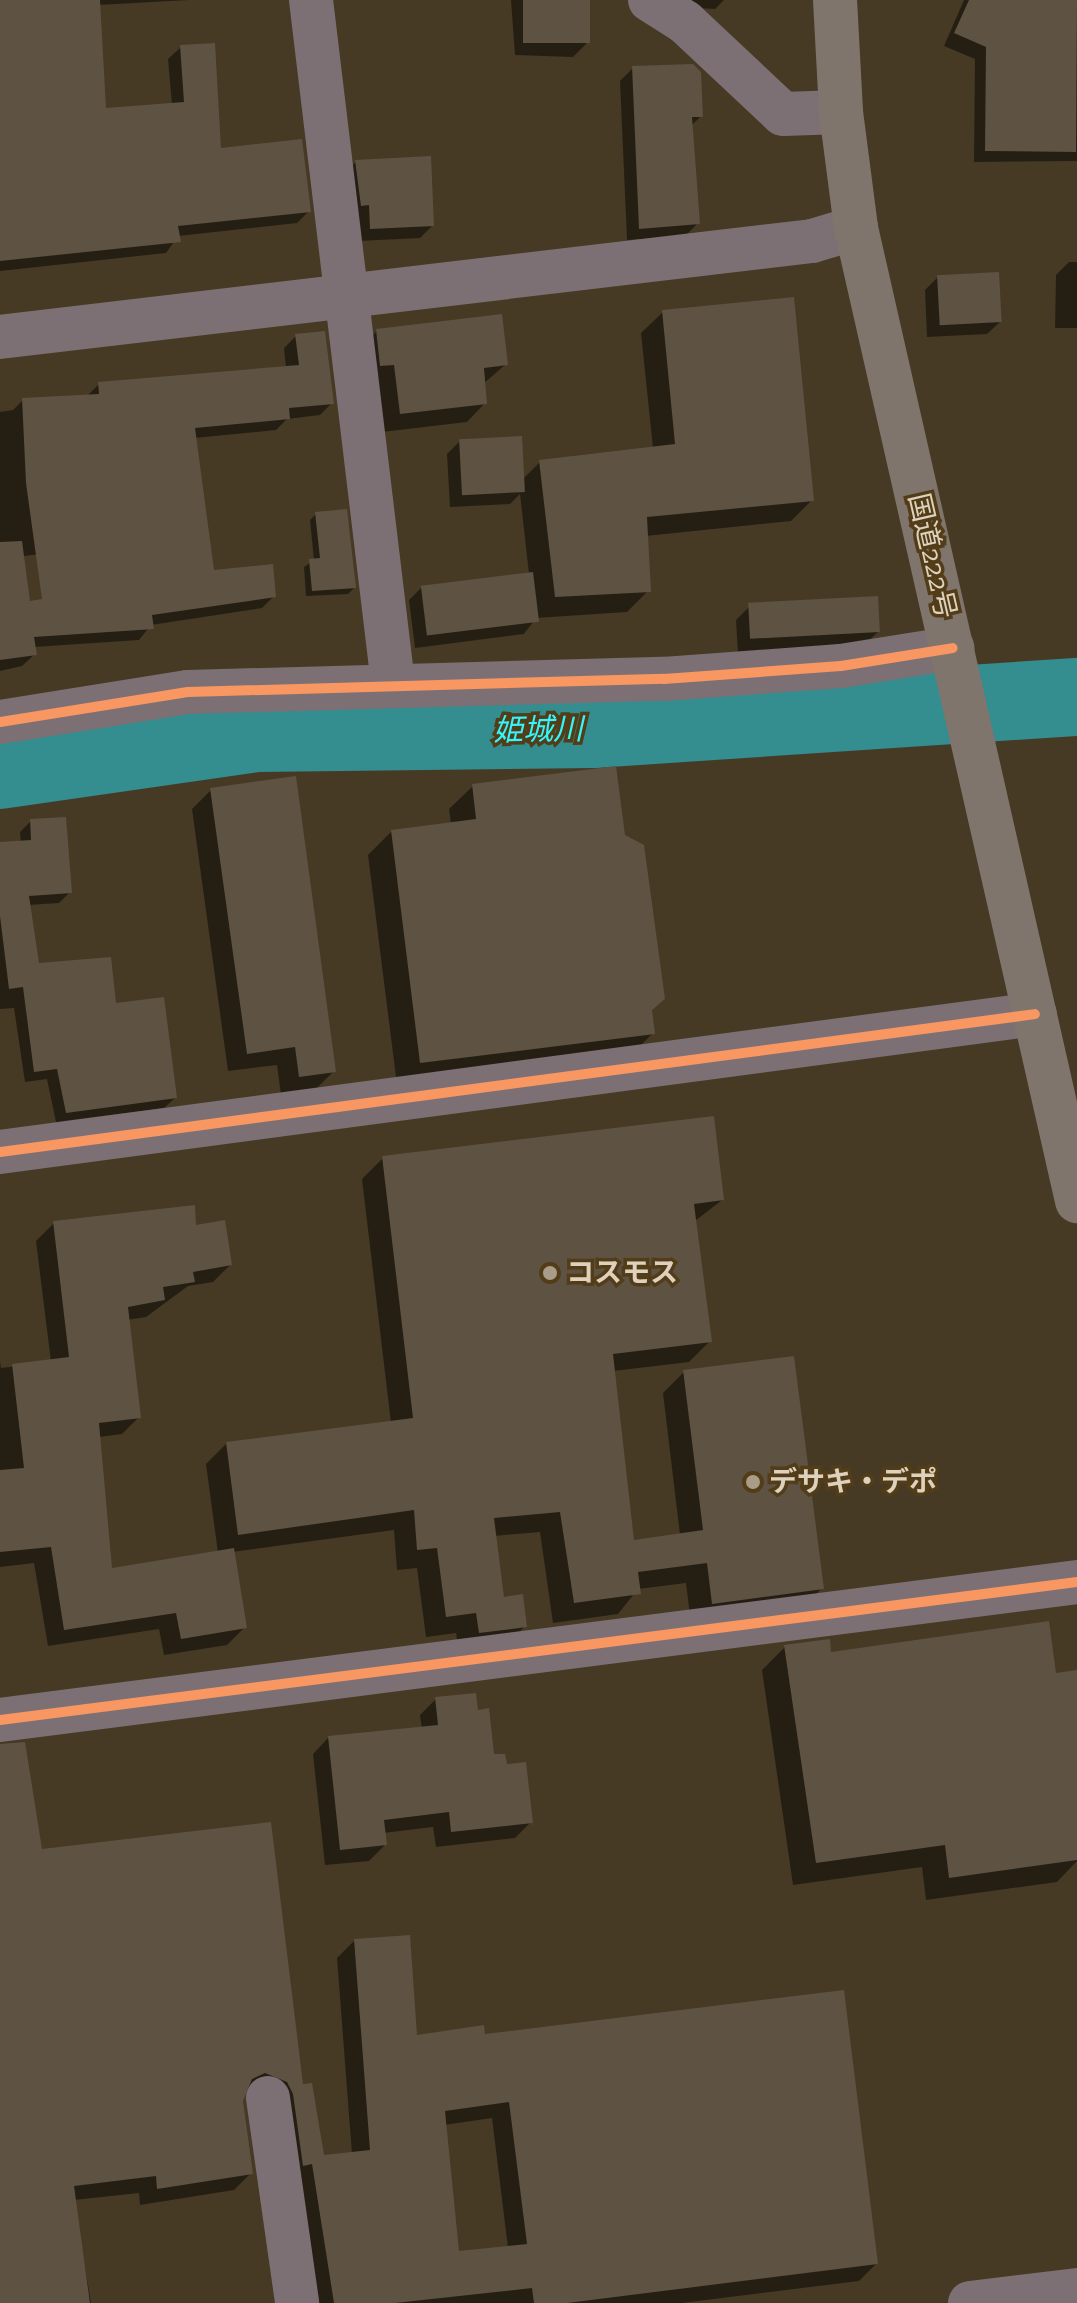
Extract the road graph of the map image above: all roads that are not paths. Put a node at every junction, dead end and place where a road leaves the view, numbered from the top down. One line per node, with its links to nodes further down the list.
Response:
1 (311, 0): 6 (street)
2 (650, 0): 4 (street)
3 (835, 0): 4 (highway, 国道222号)
4 (841, 112): 5 (highway, 国道222号)
5 (856, 228): 6 (street); 8 (highway, 国道222号)
6 (348, 294): 7 (street); 9 (street)
7 (0, 337)
8 (953, 648): 9 (street); 11 (highway, 国道222号)
9 (393, 684): 10 (street)
10 (0, 722)
11 (1035, 1014): 12 (street); 13 (highway, 国道222号)
12 (0, 1152)
13 (1077, 1201)
14 (1077, 1582): 15 (street)
15 (0, 1720)
16 (268, 2098): 18 (street)
17 (1077, 2290): 19 (street)
18 (297, 2303)
19 (970, 2303)

